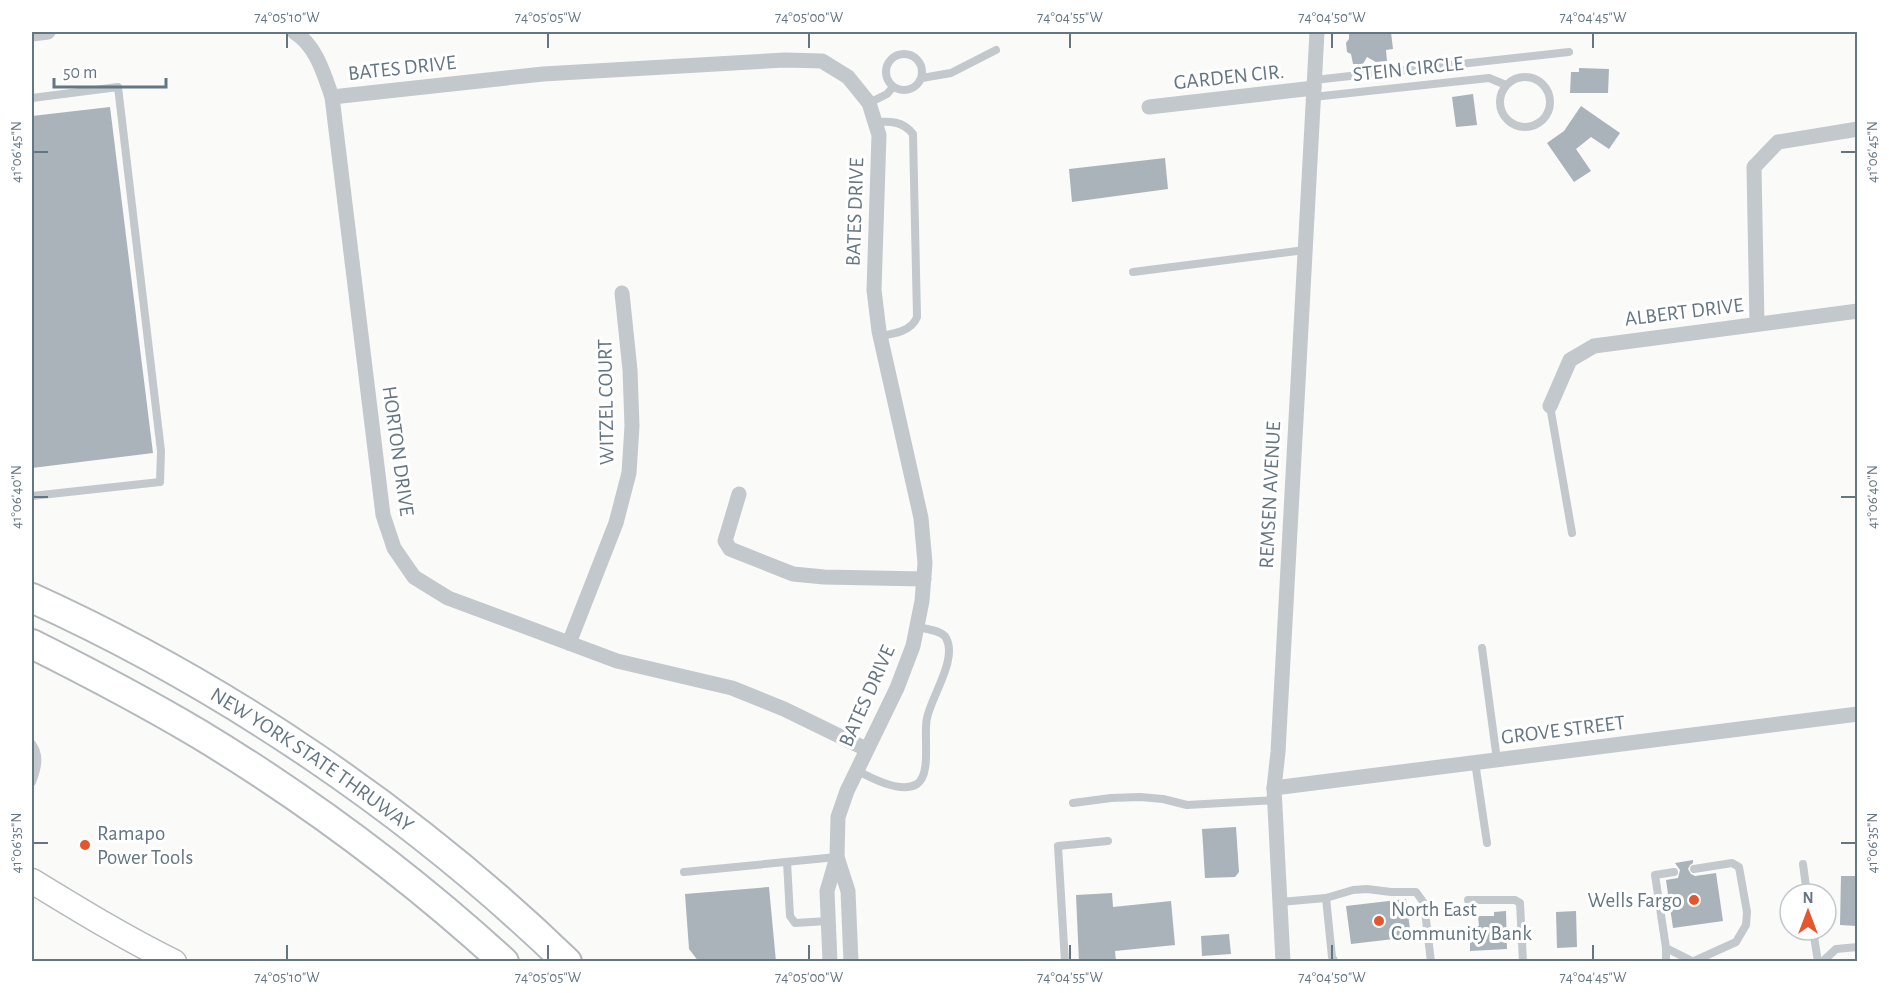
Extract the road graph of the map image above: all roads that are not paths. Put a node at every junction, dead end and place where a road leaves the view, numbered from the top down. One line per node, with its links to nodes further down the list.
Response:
1 (48, 32): 4 (street)
2 (294, 32): 11 (street, HORTON DRIVE)
3 (1317, 32): 10 (street, REMSEN AVENUE)
4 (32, 34)
5 (996, 50): 7 (lane)
6 (1569, 52): 10 (lane)
7 (922, 78): 9 (lane); 9 (lane)
8 (1506, 85): 8 (lane, STEIN CIRCLE); 10 (lane, STEIN CIRCLE)
9 (893, 87): 13 (lane)
10 (1314, 88): 14 (street, GARDEN CIR.); 17 (street, REMSEN AVENUE)
11 (332, 97): 13 (street, BATES DRIVE); 30 (street, HORTON DRIVE)
12 (32, 98): 25 (lane)
13 (869, 103): 15 (street, BATES DRIVE)
14 (1149, 107)
15 (874, 122): 22 (street, BATES DRIVE); 22 (lane)
16 (1857, 129): 21 (street)
17 (1305, 250): 18 (lane); 40 (street, REMSEN AVENUE)
18 (1133, 272)
19 (622, 293): 30 (street, WITZEL COURT)
20 (1857, 311): 21 (street, ALBERT DRIVE)
21 (1757, 324): 23 (street, ALBERT DRIVE)
22 (880, 336): 27 (street, BATES DRIVE)
23 (1550, 406): 26 (lane)
24 (739, 494): 27 (street)
25 (32, 496)
26 (1572, 533)
27 (924, 579): 29 (street, BATES DRIVE)
28 (32, 598): 63 (highway, NEW YORK STATE THRUWAY)
29 (917, 627): 35 (street, BATES DRIVE); 38 (lane)
30 (569, 643): 35 (street, HORTON DRIVE)
31 (32, 644): 62 (highway, NEW YORK STATE THRUWAY)
32 (1482, 648): 36 (lane)
33 (1857, 714): 36 (street, GROVE STREET)
34 (32, 744): 39 (lane)
35 (866, 749): 38 (street, BATES DRIVE)
36 (1497, 760): 37 (street, GROVE STREET)
37 (1475, 762): 40 (street, GROVE STREET); 43 (lane)
38 (856, 770): 44 (street, BATES DRIVE)
39 (32, 782)
40 (1274, 794): 41 (lane); 54 (street, REMSEN AVENUE)
41 (1074, 803)
42 (1108, 841): 66 (lane)
43 (1487, 843)
44 (837, 857): 45 (lane); 55 (street, BATES DRIVE); 65 (street, BATES DRIVE)
45 (788, 862): 48 (lane); 55 (lane)
46 (1803, 864): 51 (lane)
47 (1694, 869): 60 (lane)
48 (684, 872)
49 (1674, 872): 58 (lane)
50 (32, 881): 61 (main road)
51 (1805, 882)
52 (1326, 898): 54 (lane); 59 (lane); 68 (lane)
53 (1468, 900): 70 (lane)
54 (1280, 902): 67 (street, REMSEN AVENUE)
55 (828, 921): 64 (street, BATES DRIVE)
56 (1816, 942): 72 (lane)
57 (1857, 947): 72 (lane)
58 (1666, 948): 60 (lane); 71 (lane)
59 (1431, 961): 69 (lane)
60 (1692, 961)
61 (174, 962)
62 (504, 962)
63 (567, 962)
64 (830, 962)
65 (851, 962)
66 (1065, 962)
67 (1283, 962)
68 (1335, 962)
69 (1422, 962)
70 (1522, 962)
71 (1666, 962)
72 (1820, 962)

